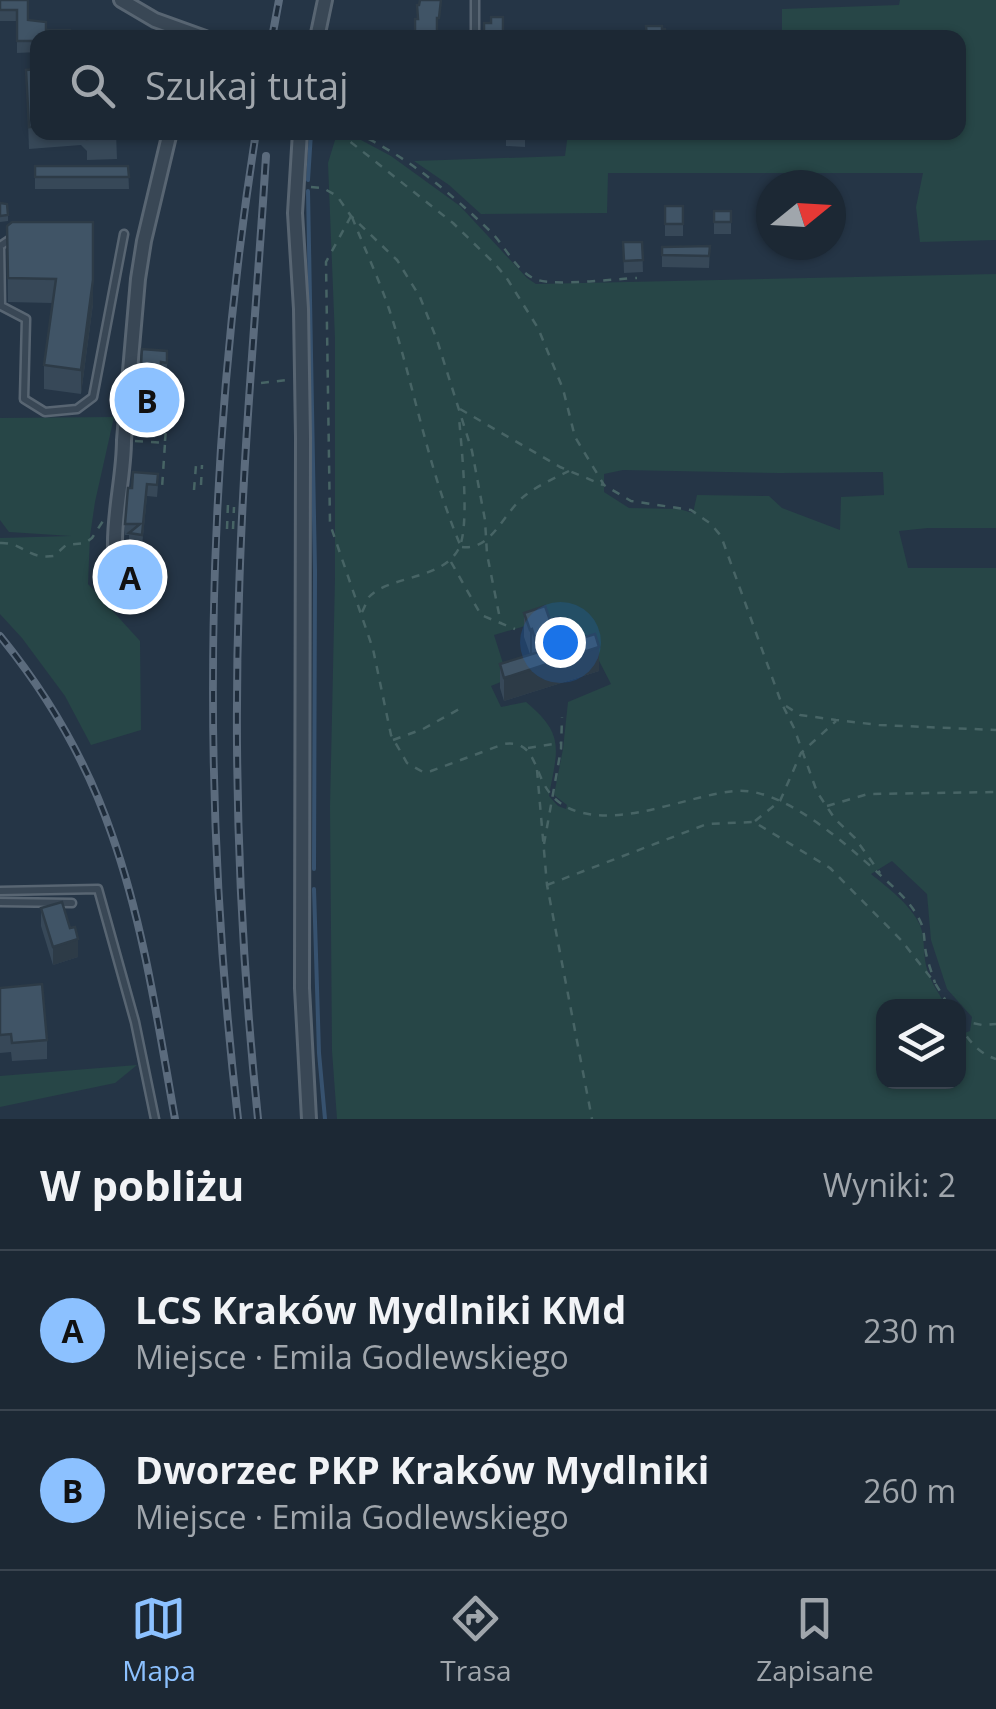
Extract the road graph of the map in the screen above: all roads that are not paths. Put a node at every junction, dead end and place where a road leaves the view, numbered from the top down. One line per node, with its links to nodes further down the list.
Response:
1 (121, 0): 4 (street)
2 (324, 0): 5 (street)
3 (475, 0): 6 (lane)
4 (183, 30)
5 (318, 30)
6 (476, 30)
7 (168, 140): 9 (street)
8 (300, 140): 18 (street)
9 (154, 196): 10 (lane); 13 (street)
10 (144, 207)
11 (124, 234): 12 (lane)
12 (13, 237)
13 (152, 558)
14 (0, 891): 17 (lane)
15 (0, 902): 16 (lane)
16 (72, 903)
17 (155, 1119)
18 (309, 1119)

